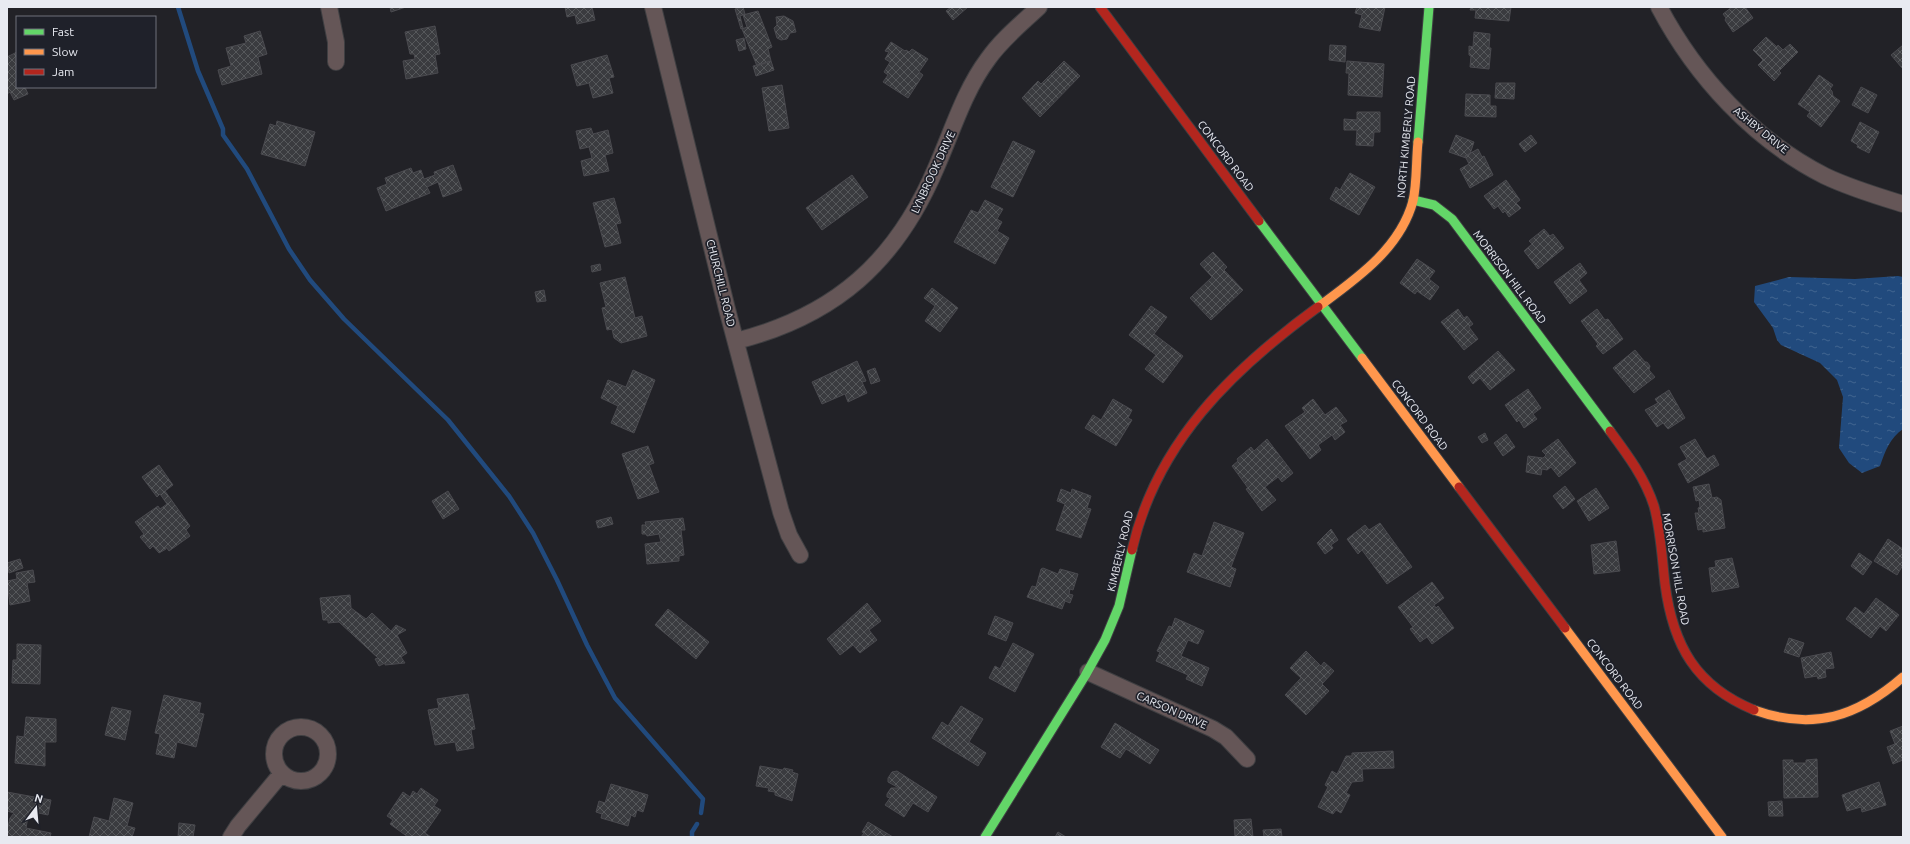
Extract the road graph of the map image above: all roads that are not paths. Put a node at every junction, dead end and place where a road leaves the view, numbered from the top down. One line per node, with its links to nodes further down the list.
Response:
1 (329, 7): 7 (street)
2 (653, 7): 11 (street, CHURCHILL ROAD)
3 (1039, 7): 11 (street, LYNBROOK DRIVE)
4 (1100, 7): 10 (street, CONCORD ROAD)
5 (1429, 7): 8 (street, NORTH KIMBERLY ROAD)
6 (1659, 7): 9 (street, ASHBY DRIVE)
7 (336, 62)
8 (1413, 200): 10 (street, NORTH KIMBERLY ROAD); 14 (street, MORRISON HILL ROAD)
9 (1903, 204)
10 (1322, 305): 13 (street, KIMBERLY ROAD); 19 (street, CONCORD ROAD)
11 (736, 340): 12 (street, CHURCHILL ROAD)
12 (800, 555)
13 (1088, 672): 15 (street, CARSON DRIVE); 18 (street, KIMBERLY ROAD)
14 (1903, 677)
15 (1247, 759)
16 (282, 774): 17 (street)
17 (231, 837)
18 (985, 837)
19 (1722, 837)

